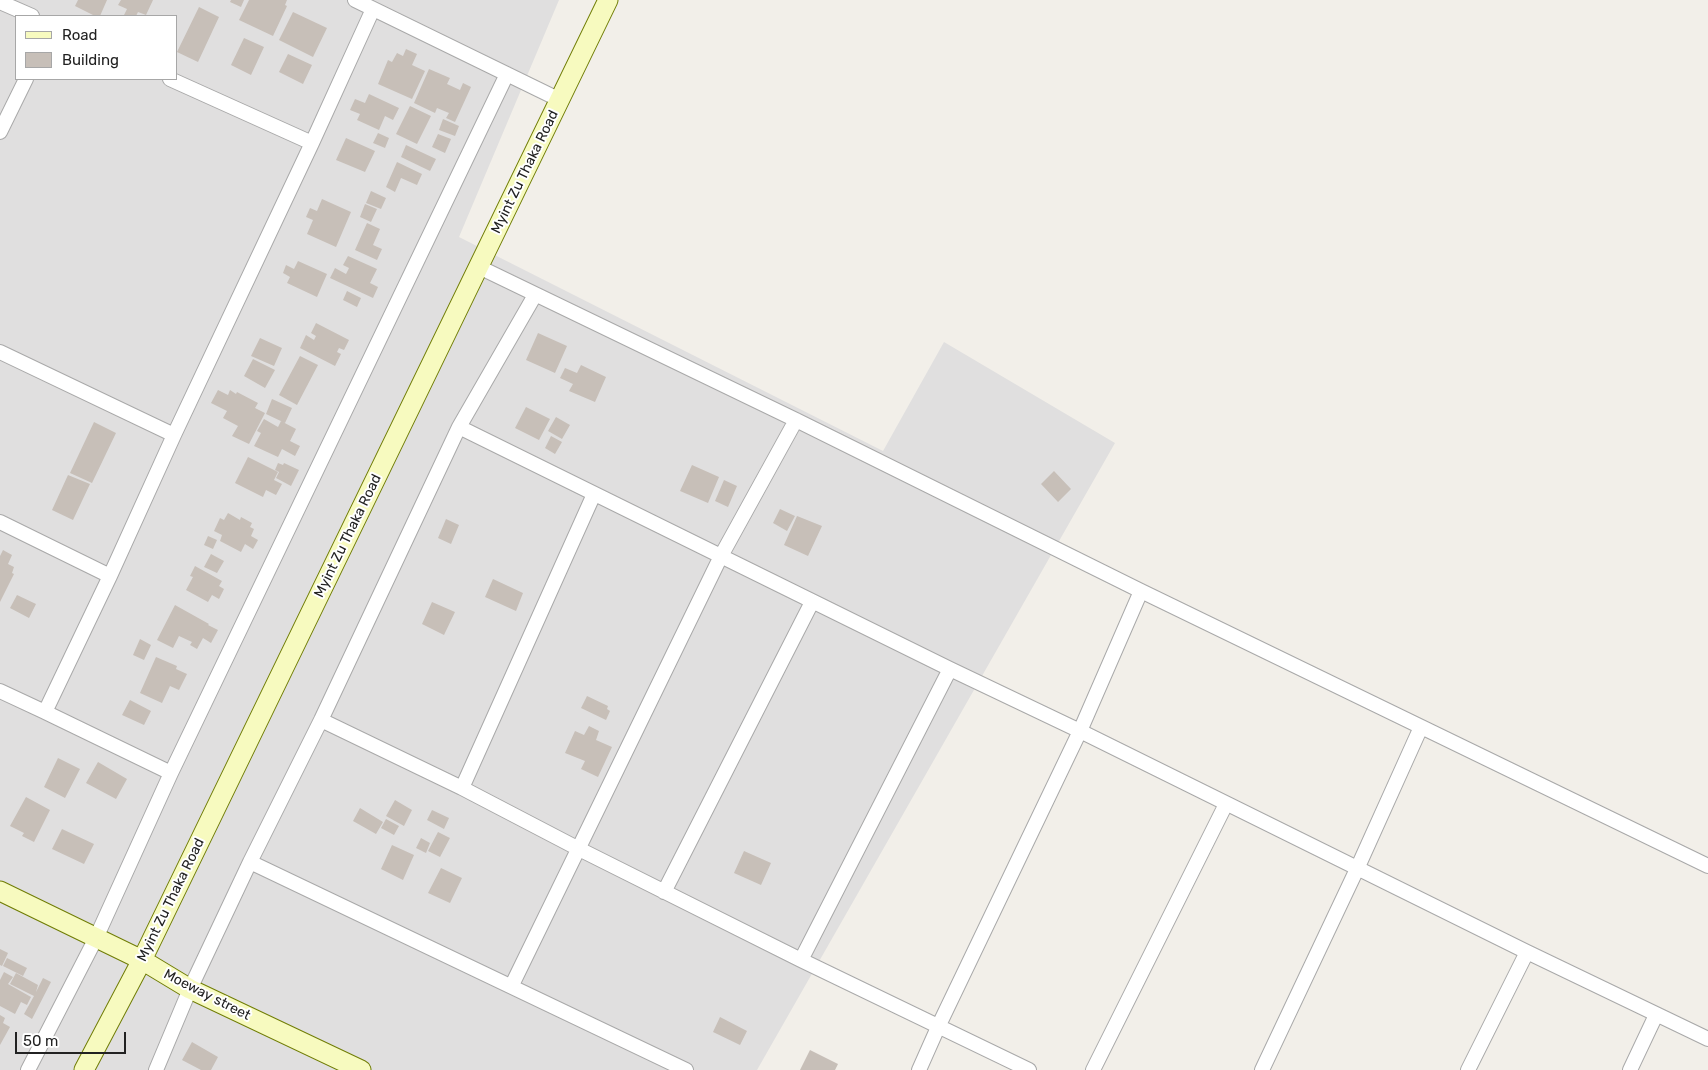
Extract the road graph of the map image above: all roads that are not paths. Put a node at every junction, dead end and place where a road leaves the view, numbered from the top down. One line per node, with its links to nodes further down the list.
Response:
1 (356, 0): 4 (street)
2 (608, 0): 9 (street, Myint Zu Thaka Road)
3 (0, 2): 5 (street)
4 (373, 9): 6 (street); 11 (street)
5 (30, 15)
6 (507, 74): 9 (street); 30 (street)
7 (26, 80): 10 (street)
8 (172, 80): 11 (street)
9 (560, 100): 12 (street, Myint Zu Thaka Road)
10 (0, 132)
11 (312, 143): 17 (street)
12 (479, 267): 13 (street); 41 (street, Myint Zu Thaka Road)
13 (535, 294): 15 (street); 16 (street)
14 (0, 352): 17 (street)
15 (796, 420): 20 (street); 22 (street)
16 (459, 427): 18 (street); 27 (street)
17 (174, 435): 21 (street)
18 (594, 494): 20 (street); 31 (street)
19 (0, 522): 21 (street)
20 (721, 556): 23 (street); 33 (street)
21 (110, 576): 26 (street)
22 (1141, 592): 28 (street); 29 (street)
23 (812, 602): 24 (street); 38 (street)
24 (950, 669): 29 (street); 42 (street)
25 (0, 691): 26 (street)
26 (45, 712): 30 (street)
27 (320, 720): 31 (street); 34 (street)
28 (1421, 727): 35 (street); 36 (street)
29 (1080, 731): 32 (street); 46 (street)
30 (171, 774): 39 (street)
31 (462, 788): 33 (street)
32 (1226, 804): 36 (street); 55 (street)
33 (579, 849): 38 (street); 43 (street)
34 (250, 862): 43 (street); 44 (street)
35 (1708, 866)
36 (1357, 869): 40 (street); 56 (street)
37 (0, 891): 39 (street, Moeway street)
38 (664, 892): 42 (street)
39 (96, 938): 41 (street, Moeway street); 48 (street)
40 (1526, 952): 45 (street); 57 (street)
41 (142, 960): 44 (street, Moeway street); 49 (street, Myint Zu Thaka Road)
42 (800, 960): 46 (street)
43 (512, 985): 52 (street)
44 (190, 989): 50 (street); 51 (street, Moeway street)
45 (1656, 1015): 47 (street); 58 (street)
46 (939, 1025): 53 (street); 54 (street)
47 (1708, 1039)
48 (28, 1070)
49 (84, 1070)
50 (156, 1070)
51 (361, 1070)
52 (686, 1070)
53 (919, 1070)
54 (1030, 1070)
55 (1093, 1070)
56 (1262, 1070)
57 (1468, 1070)
58 (1630, 1070)

